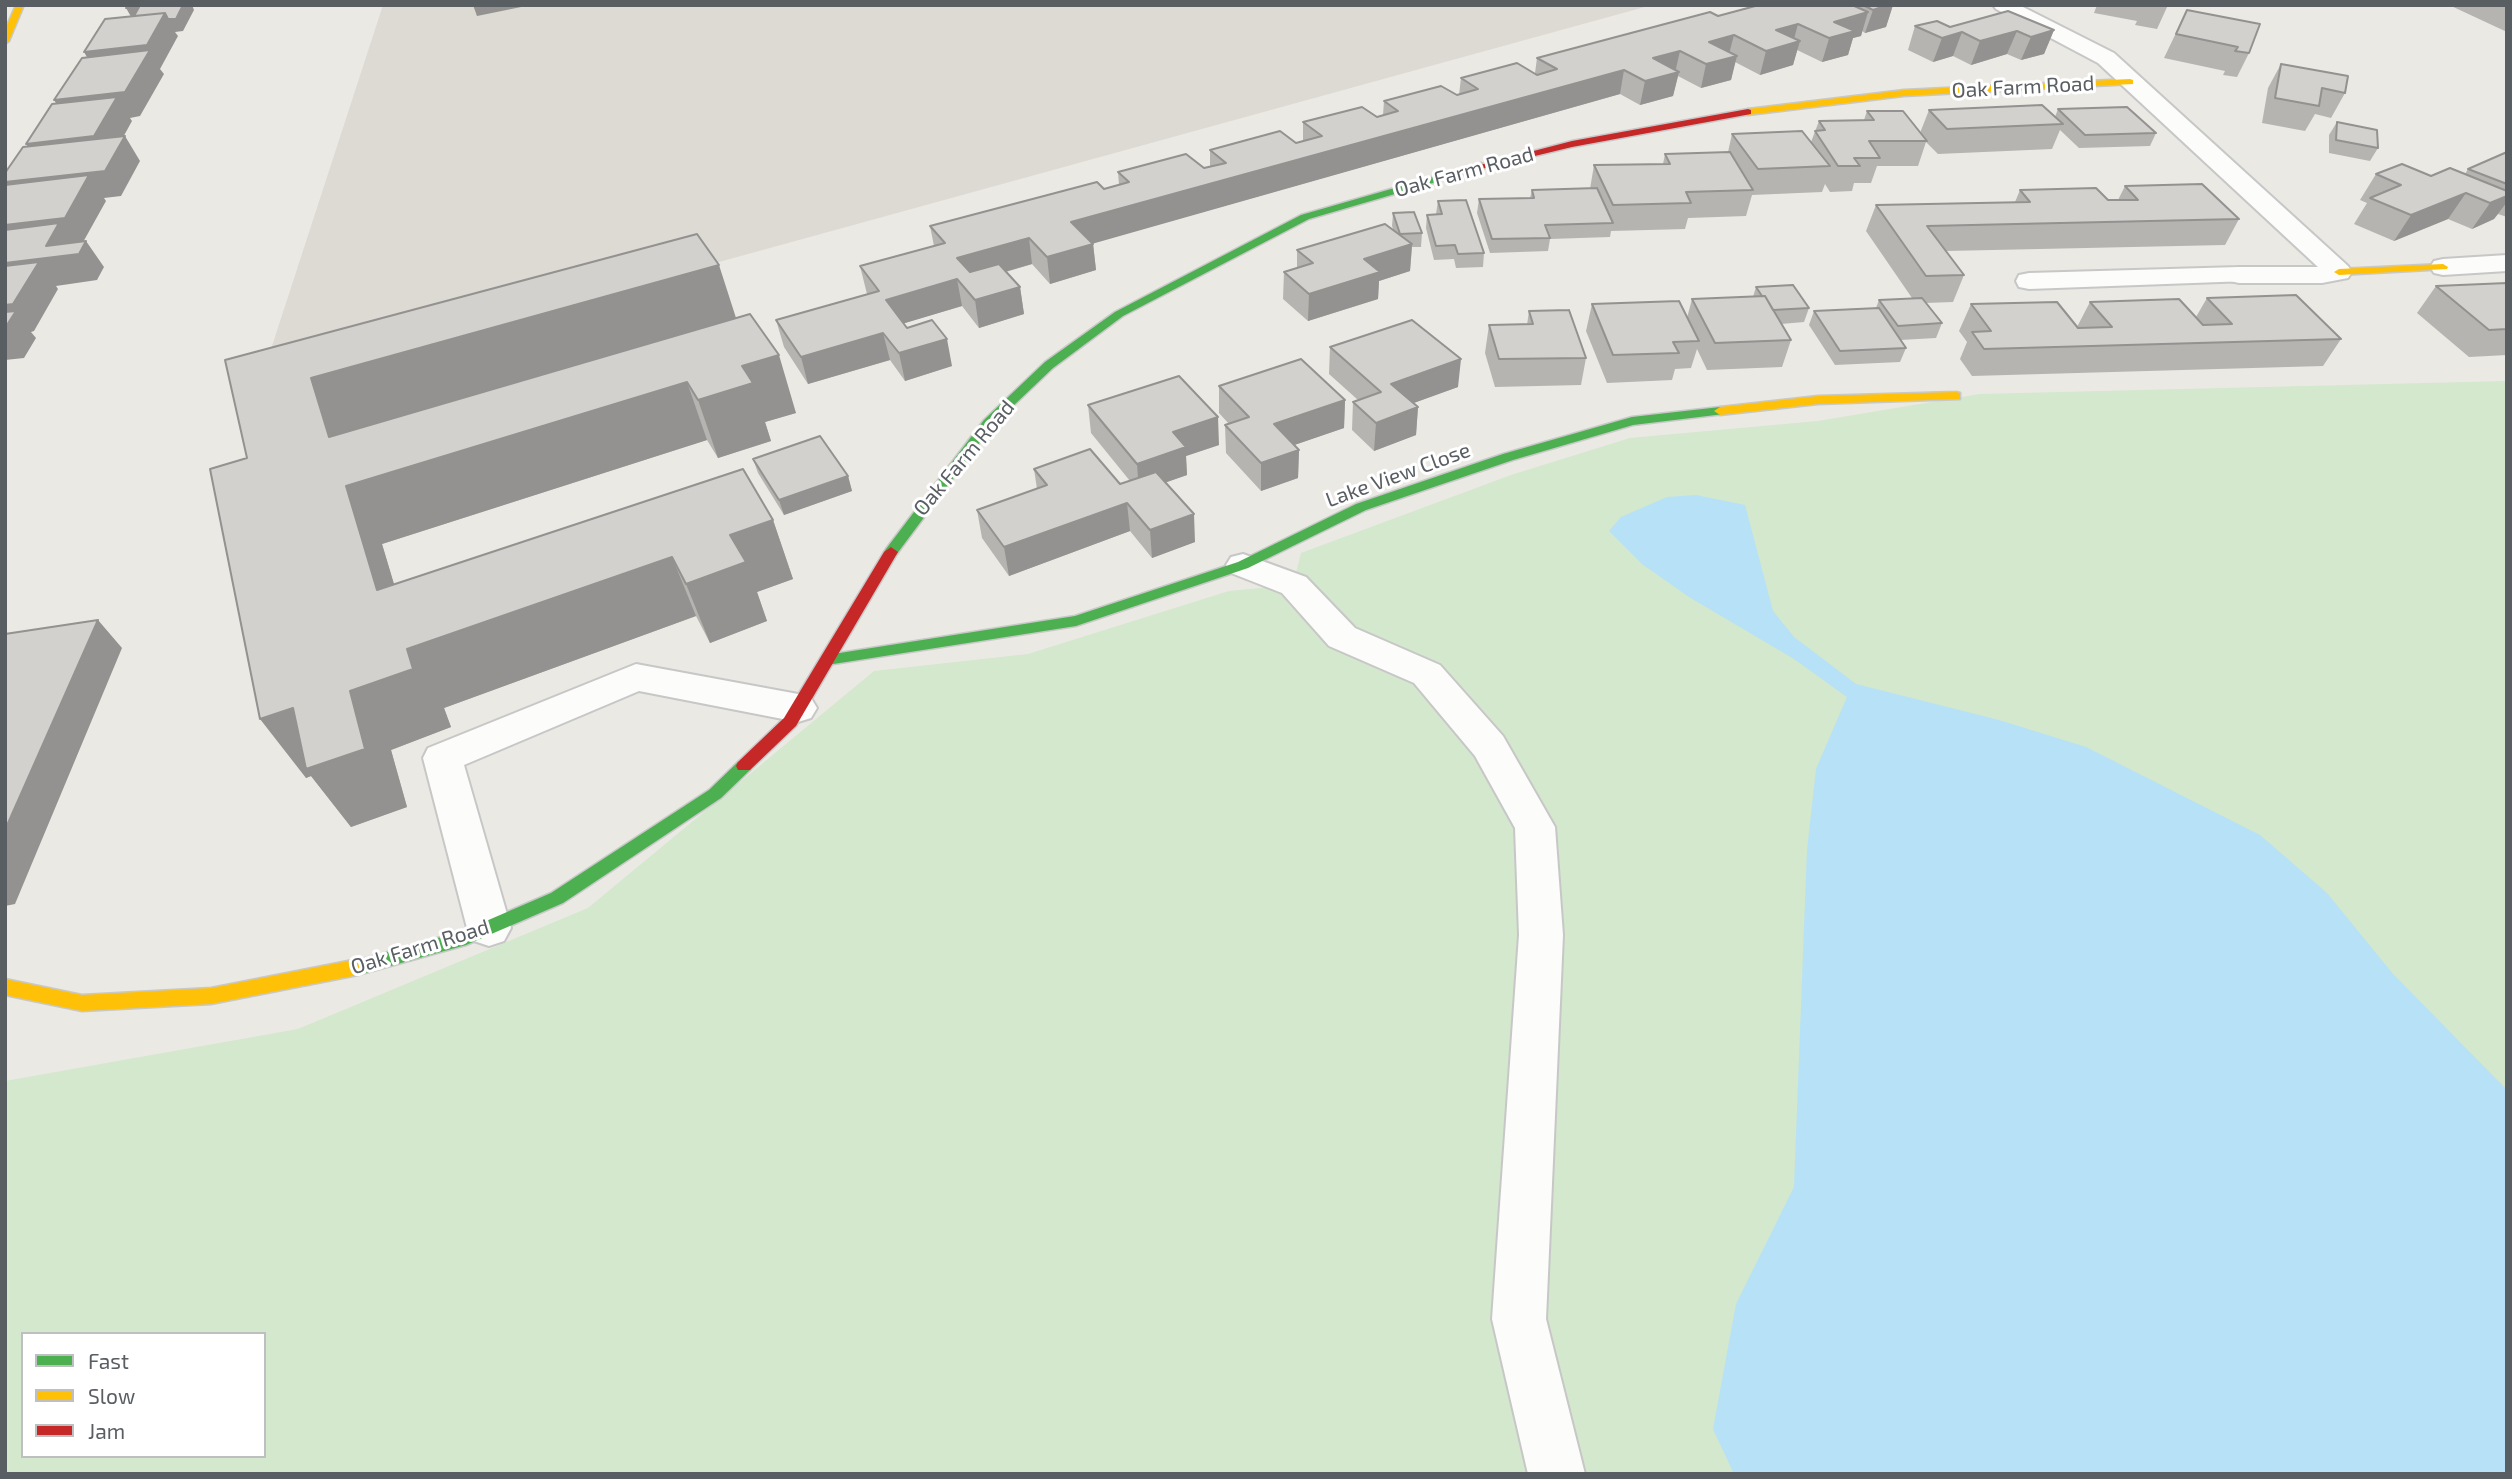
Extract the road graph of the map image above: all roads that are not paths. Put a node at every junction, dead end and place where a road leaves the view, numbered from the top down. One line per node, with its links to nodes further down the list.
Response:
1 (19, 5): 3 (street)
2 (2003, 5): 4 (street, Oak Farm Road)
3 (5, 41)
4 (2130, 82): 7 (street, Oak Farm Road); 11 (street, Oak Farm Road)
5 (2507, 263): 6 (street)
6 (2444, 267): 7 (street)
7 (2339, 272): 8 (street)
8 (2029, 281)
9 (1956, 396): 10 (street, Lake View Close)
10 (1243, 565): 11 (street, Lake View Close); 15 (street)
11 (827, 660): 12 (street, Oak Farm Road)
12 (798, 708): 13 (street, Oak Farm Road); 13 (street)
13 (489, 928): 14 (street, Oak Farm Road)
14 (5, 987)
15 (1557, 1474)

